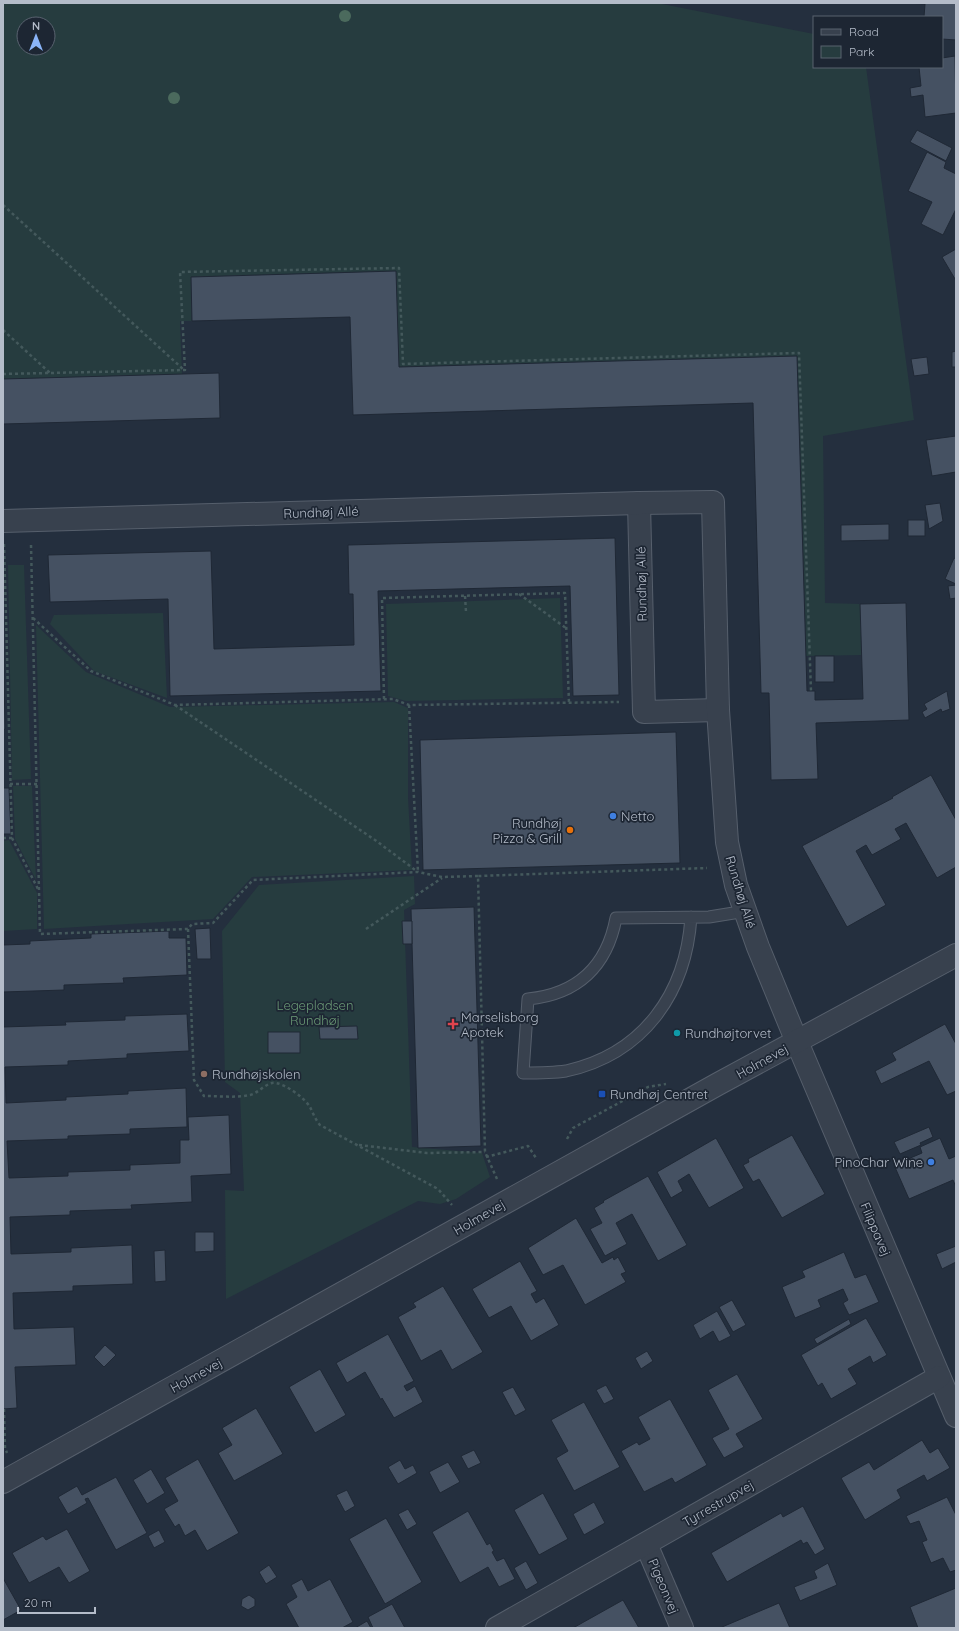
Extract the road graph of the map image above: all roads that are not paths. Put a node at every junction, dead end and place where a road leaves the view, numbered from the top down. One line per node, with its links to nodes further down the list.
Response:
1 (639, 503): 2 (street, Rundhøj Allé); 3 (street, Rundhøj Allé); 3 (street, Rundhøj Allé)
2 (3, 521)
3 (718, 710): 4 (street, Rundhøj Allé)
4 (746, 911): 5 (lane); 7 (street, Rundhøj Allé)
5 (691, 917): 5 (lane)
6 (956, 955): 7 (street, Holmevej)
7 (797, 1042): 8 (street, Filippavej); 10 (street, Holmevej)
8 (939, 1377): 9 (street, Filippavej); 11 (street, Tyrrestrupvej)
9 (956, 1416)
10 (10, 1478)
11 (646, 1544): 12 (street, Tyrrestrupvej); 13 (street, Pigeonvej)
12 (497, 1628)
13 (682, 1628)

